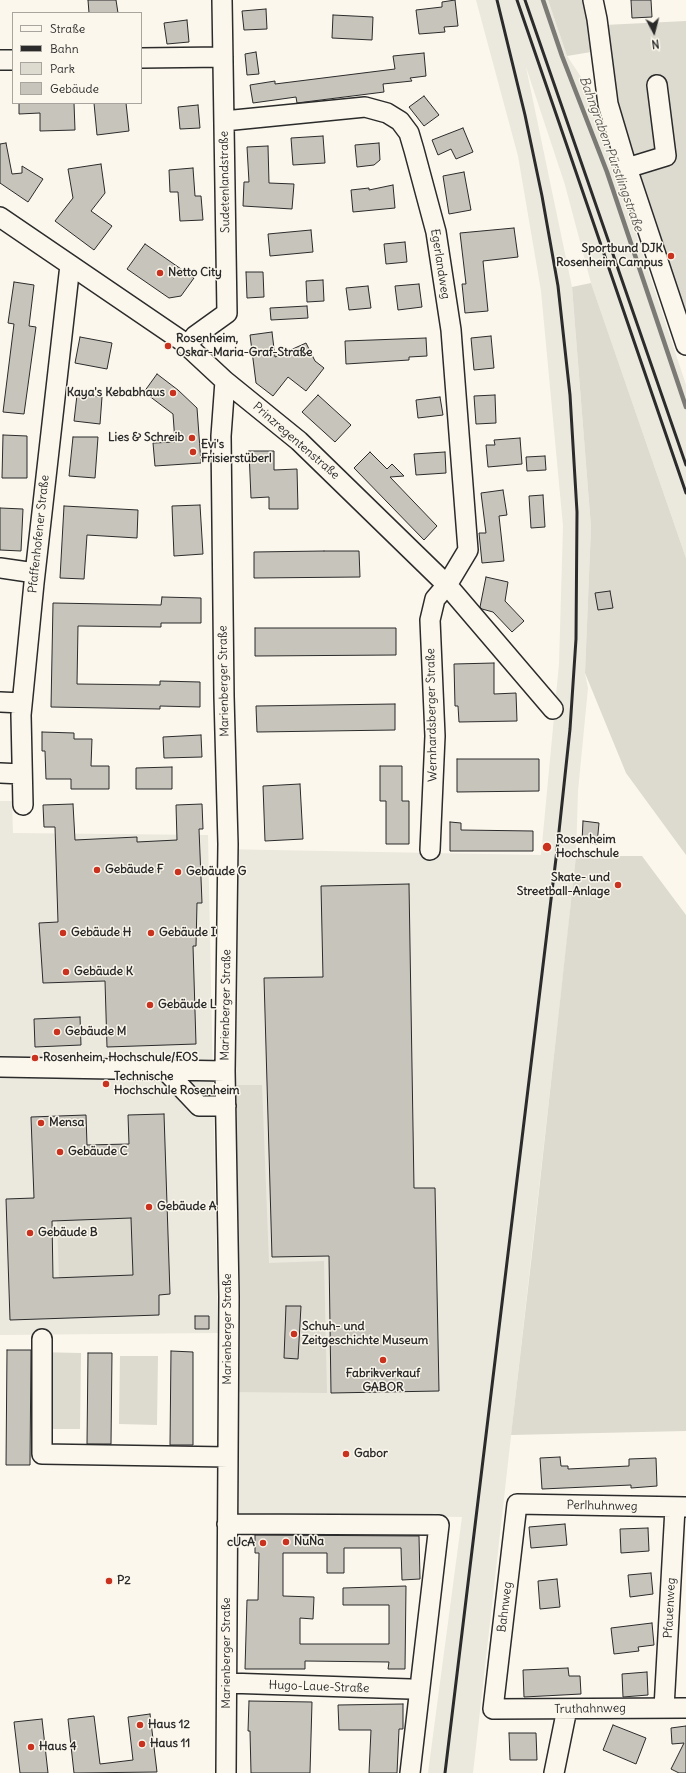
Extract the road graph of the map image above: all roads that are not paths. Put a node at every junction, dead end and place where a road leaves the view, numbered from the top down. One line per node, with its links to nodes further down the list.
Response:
1 (222, 0): 3 (street, Sudetenlandstraße)
2 (593, 0): 9 (street)
3 (223, 57): 4 (street); 8 (street, Sudetenlandstraße)
4 (142, 58)
5 (0, 60): 6 (street)
6 (12, 60)
7 (657, 85): 9 (street)
8 (224, 121): 13 (street, Sudetenlandstraße); 17 (street, Egerlandweg)
9 (627, 168): 12 (street)
10 (0, 217): 11 (street, Prinzregentenstraße)
11 (70, 265): 13 (street, Prinzregentenstraße); 16 (street, Pfaffenhofener Straße)
12 (686, 345)
13 (187, 346): 14 (street, Prinzregentenstraße)
14 (225, 381): 17 (street, Prinzregentenstraße); 27 (street, Marienberger Straße)
15 (0, 568): 16 (street)
16 (35, 573): 19 (street, Pfaffenhofener Straße)
17 (447, 585): 20 (street, Prinzregentenstraße); 24 (street, Wernhardsberger Straße)
18 (0, 702): 19 (street)
19 (22, 703): 22 (street, Pfaffenhofener Straße)
20 (553, 709)
21 (0, 773): 22 (street)
22 (22, 774): 23 (street, Pfaffenhofener Straße)
23 (23, 805)
24 (430, 850)
25 (0, 1067): 26 (street)
26 (164, 1069): 27 (street); 28 (street)
27 (225, 1070): 28 (street, Marienberger Straße)
28 (226, 1106): 30 (street, Marienberger Straße)
29 (42, 1339): 30 (street)
30 (228, 1457): 33 (street, Marienberger Straße)
31 (517, 1504): 32 (street, Perlhuhnweg); 38 (street, Bahnweg)
32 (681, 1508): 36 (street, Pfauenweg)
33 (227, 1524): 34 (street, Marienberger Straße); 41 (street)
34 (227, 1683): 35 (street, Hugo-Laue-Straße); 40 (street, Marienberger Straße)
35 (410, 1689)
36 (664, 1708): 37 (street, Truthahnweg); 39 (street, Truthahnweg)
37 (686, 1708)
38 (493, 1709): 39 (street, Truthahnweg)
39 (567, 1709): 42 (street)
40 (226, 1773)
41 (410, 1773)
42 (554, 1773)

